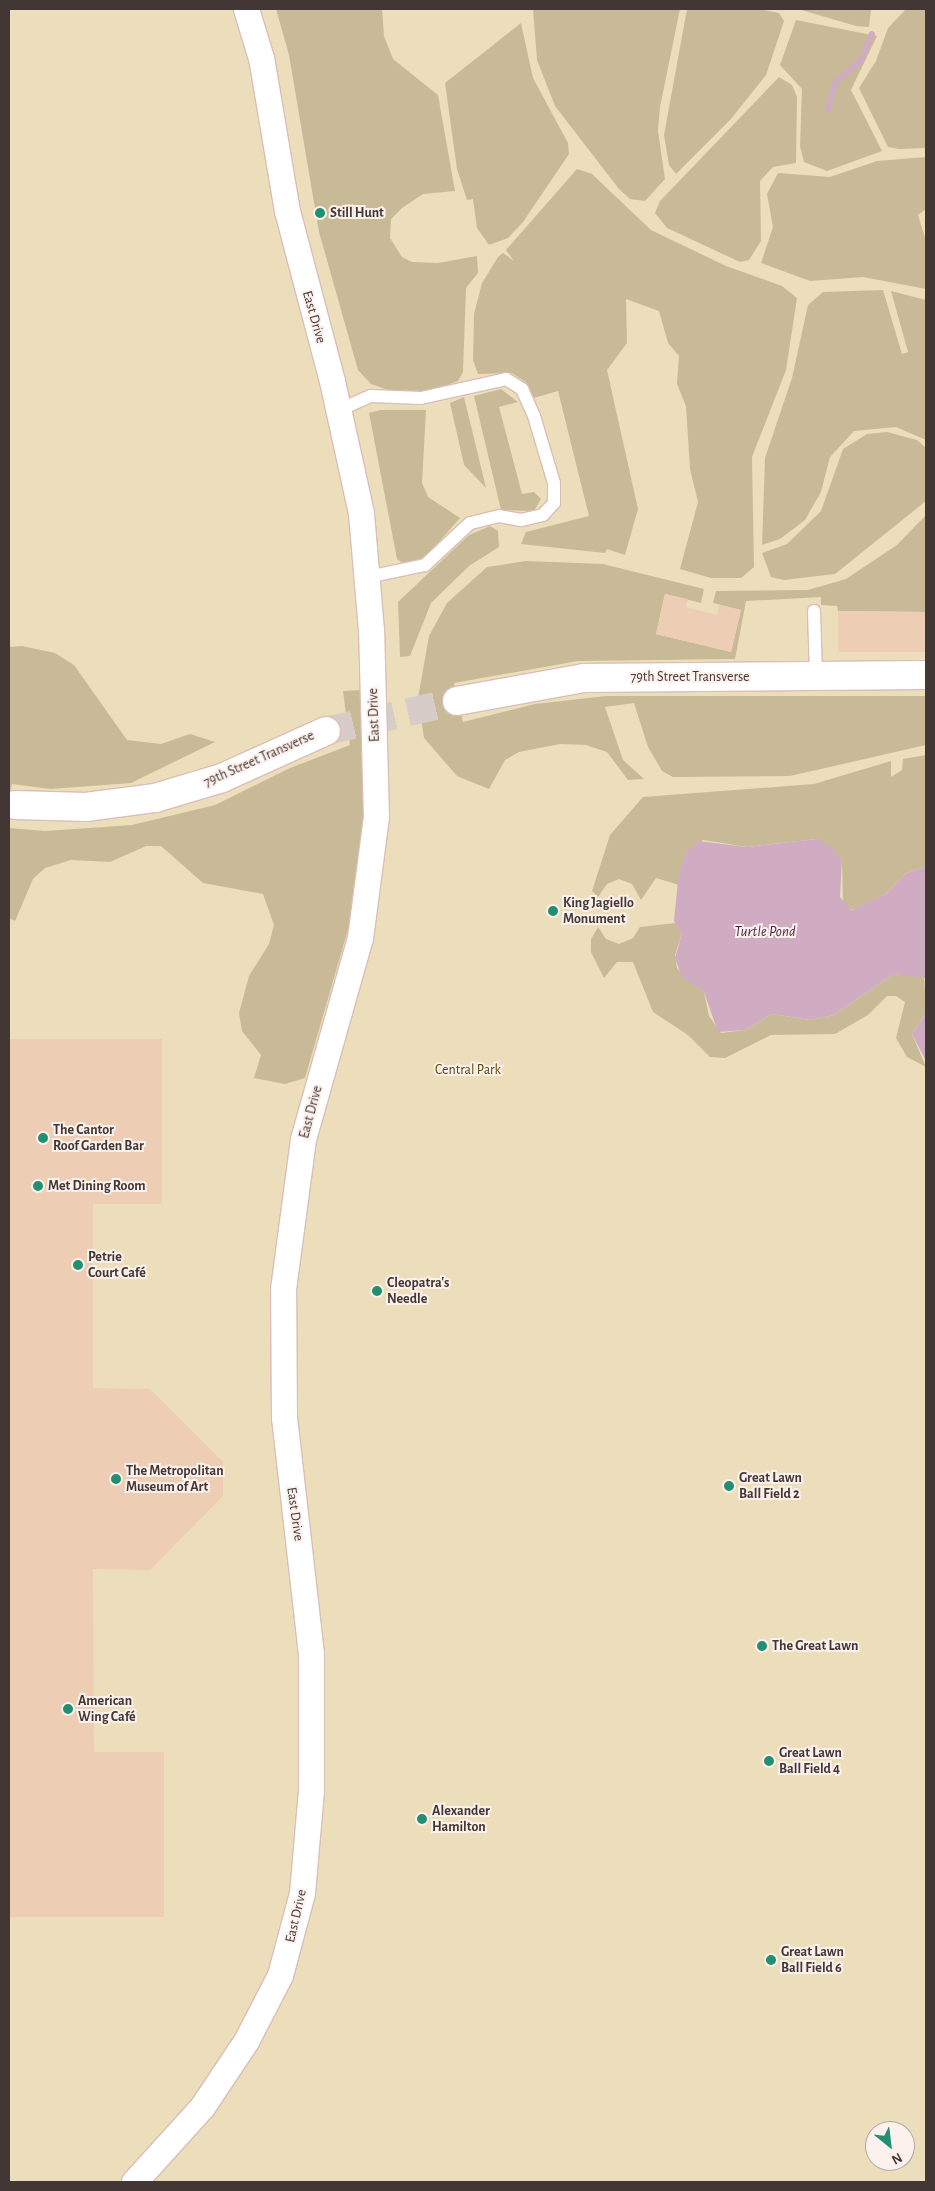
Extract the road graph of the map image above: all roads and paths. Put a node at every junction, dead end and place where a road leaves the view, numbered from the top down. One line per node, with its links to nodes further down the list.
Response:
1 (246, 9): 2 (street, East Drive)
2 (339, 410): 3 (street, East Drive); 3 (lane)
3 (368, 577): 10 (street, East Drive)
4 (814, 610): 5 (lane)
5 (816, 676): 6 (main road, 79th Street Transverse); 7 (main road, 79th Street Transverse)
6 (926, 676)
7 (457, 701)
8 (326, 731): 9 (main road, 79th Street Transverse)
9 (15, 805)
10 (135, 2181)

